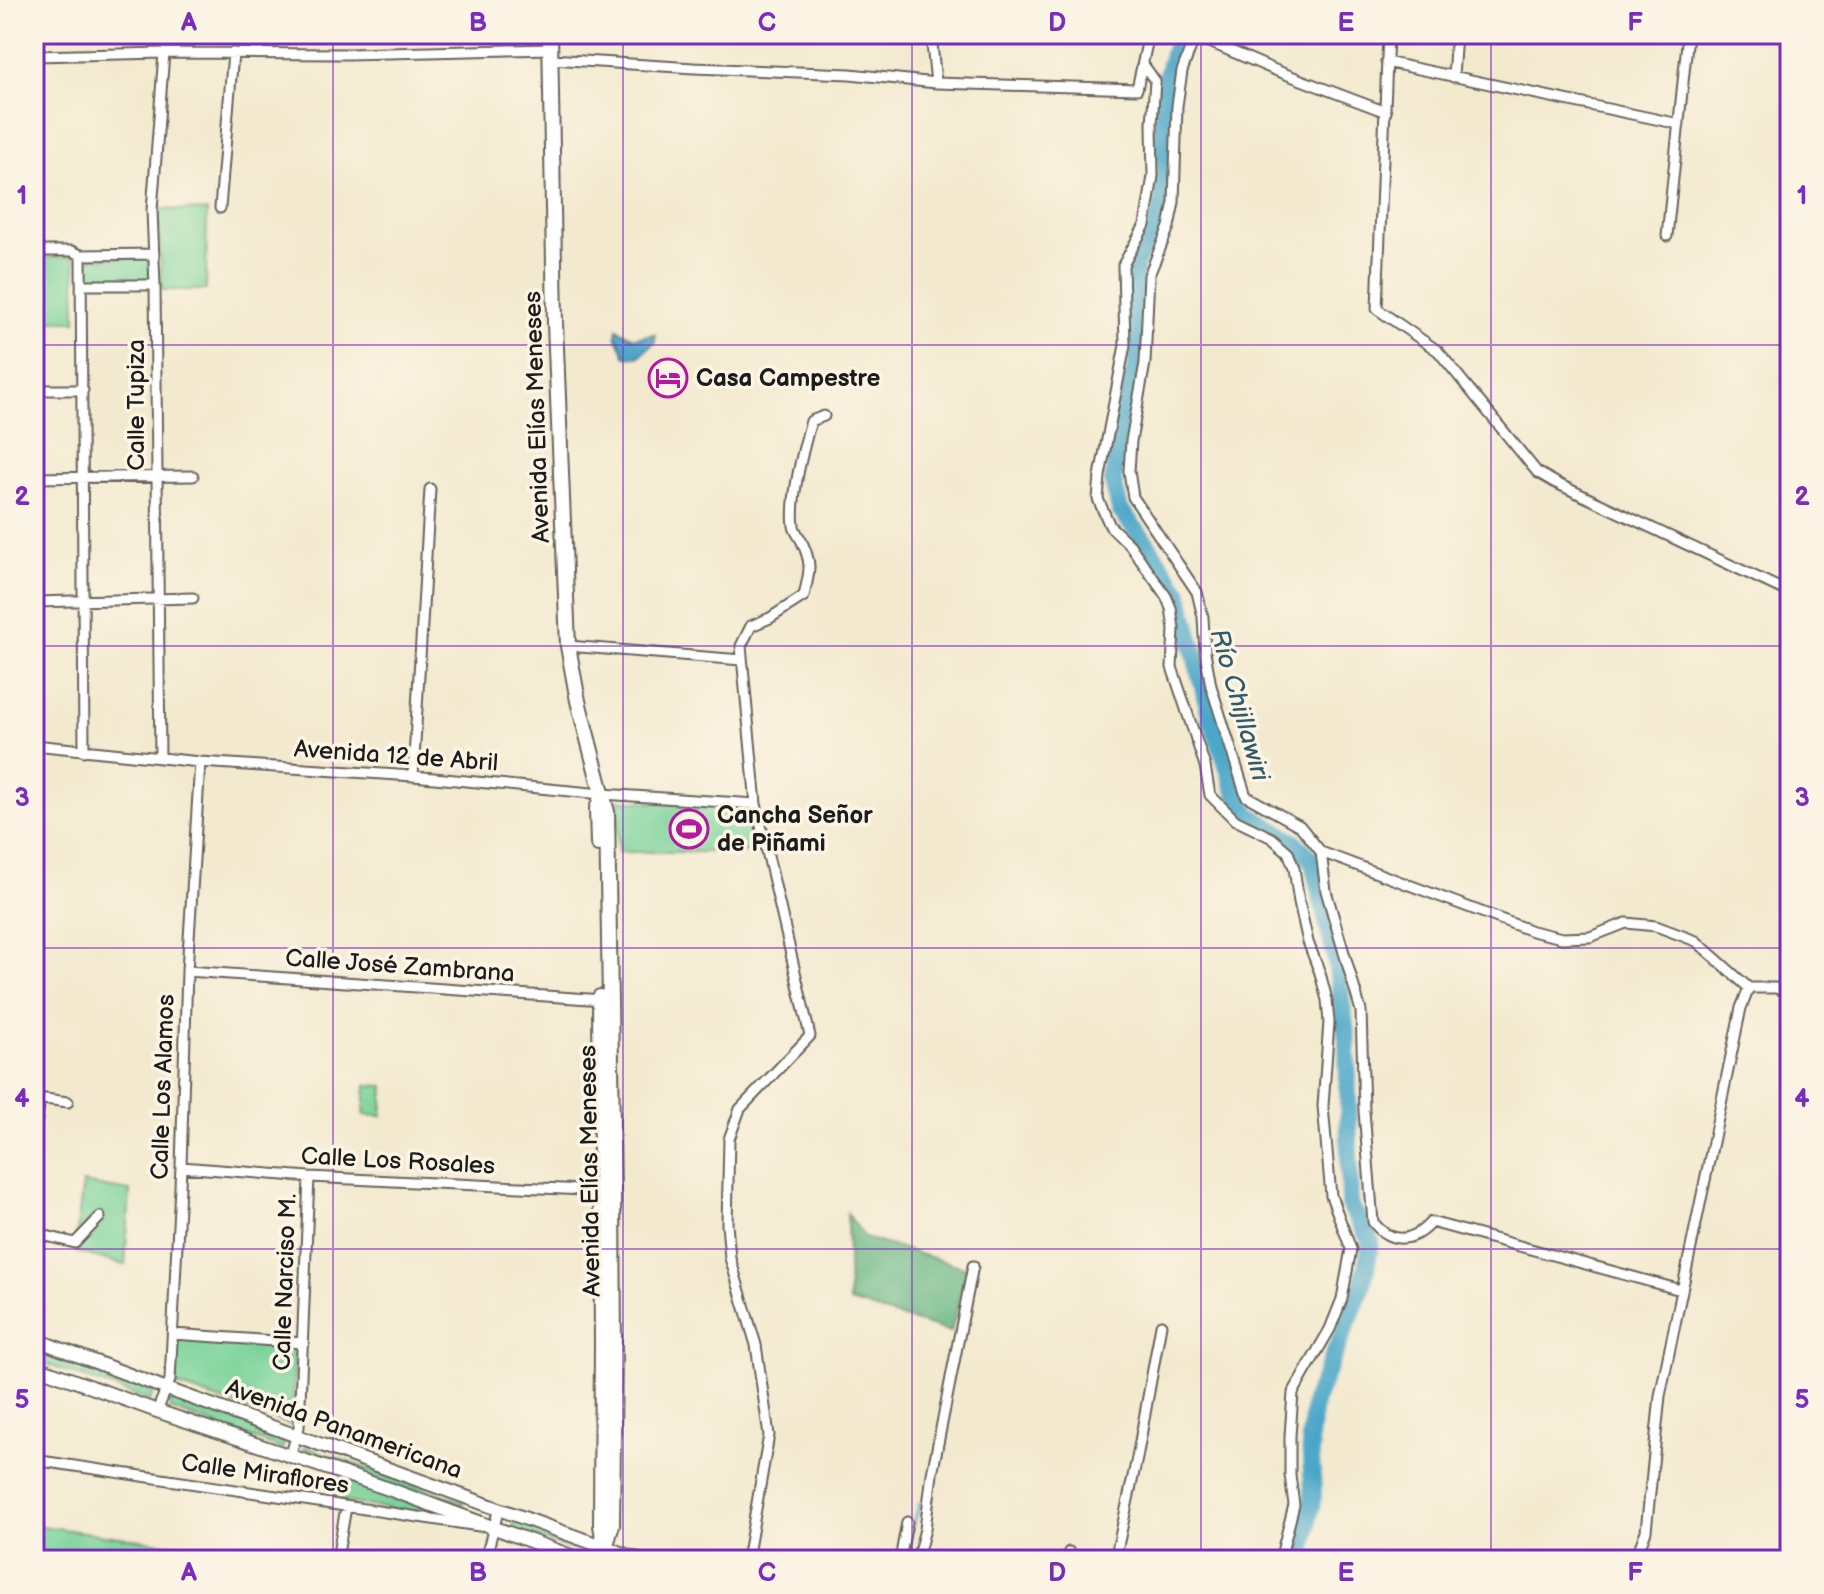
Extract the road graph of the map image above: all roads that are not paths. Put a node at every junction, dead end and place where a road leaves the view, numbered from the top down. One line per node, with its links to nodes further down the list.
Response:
1 (931, 34): 15 (street)
2 (1149, 34): 13 (street)
3 (1388, 34): 12 (street)
4 (1456, 34): 14 (street)
5 (1688, 34): 17 (street)
6 (1193, 35): 7 (street); 47 (street)
7 (1208, 38): 16 (street)
8 (551, 47): 10 (street); 15 (street); 38 (main road, Avenida Elías Meneses)
9 (164, 53): 10 (street); 11 (street); 21 (street, Calle Tupiza)
10 (233, 53): 18 (street)
11 (34, 56)
12 (1386, 62): 14 (street); 16 (street)
13 (1143, 64): 15 (street); 85 (street)
14 (1453, 77): 17 (street)
15 (936, 83)
16 (1386, 112): 33 (street)
17 (1679, 124): 19 (street)
18 (220, 208)
19 (1667, 236)
20 (34, 251): 22 (street)
21 (154, 254): 22 (street); 24 (street, Calle Tupiza)
22 (81, 255): 23 (street)
23 (82, 285): 24 (street); 26 (street)
24 (155, 285): 28 (street, Calle Tupiza)
25 (34, 390): 26 (street)
26 (83, 390): 30 (street)
27 (824, 416): 39 (street)
28 (156, 476): 29 (street); 30 (street); 35 (street, Calle Tupiza)
29 (193, 476)
30 (83, 477): 31 (street); 36 (street)
31 (34, 478)
32 (430, 489): 44 (street)
33 (1790, 593)
34 (193, 598): 35 (street)
35 (157, 599): 36 (street); 42 (street, Calle Tupiza)
36 (83, 601): 37 (street); 41 (street)
37 (34, 602)
38 (568, 646): 39 (street); 45 (main road, Avenida Elías Meneses)
39 (742, 660): 46 (street)
40 (34, 745): 41 (street, Avenida 12 de Abril)
41 (84, 751): 42 (street, Avenida 12 de Abril)
42 (160, 758): 43 (street, Avenida 12 de Abril)
43 (200, 762): 44 (street, Avenida 12 de Abril); 48 (street, Calle Los Alamos)
44 (413, 776): 45 (street, Avenida 12 de Abril)
45 (602, 794): 46 (street, Avenida 12 de Abril); 51 (main road, Avenida Elías Meneses)
46 (756, 804): 81 (street)
47 (1321, 852): 49 (street); 61 (street)
48 (187, 971): 51 (street, Calle José Zambrana); 55 (street, Calle Los Alamos)
49 (1749, 988): 50 (street); 61 (street)
50 (1790, 992)
51 (605, 1000): 57 (main road, Avenida Elías Meneses)
52 (37, 1098): 53 (street); 54 (street)
53 (68, 1102)
54 (34, 1141)
55 (181, 1167): 56 (street, Calle Los Rosales); 63 (street, Calle Los Alamos)
56 (309, 1177): 57 (street, Calle Los Rosales); 65 (street, Calle Narciso M.)
57 (607, 1191): 76 (main road, Avenida Elías Meneses)
58 (100, 1217): 59 (street)
59 (34, 1233)
60 (973, 1266): 83 (street)
61 (1681, 1290): 86 (street)
62 (1161, 1325): 84 (street)
63 (173, 1334): 65 (street); 67 (street, Calle Los Alamos)
64 (34, 1339): 67 (main road, Avenida Panamericana)
65 (304, 1343): 69 (street, Calle Narciso M.)
66 (34, 1366): 68 (main road, Avenida Panamericana)
67 (167, 1389): 68 (street, Calle Los Alamos); 69 (main road, Avenida Panamericana)
68 (157, 1411): 70 (main road, Avenida Panamericana)
69 (297, 1436): 70 (street, Calle Narciso M.); 73 (main road, Avenida Panamericana)
70 (290, 1457): 75 (main road, Avenida Panamericana)
71 (34, 1463): 72 (street, Calle Miraflores)
72 (346, 1507): 75 (street, Calle Miraflores); 77 (street)
73 (499, 1508): 75 (street); 76 (main road, Avenida Panamericana)
74 (907, 1522): 82 (street)
75 (493, 1528): 78 (street); 79 (main road, Avenida Panamericana)
76 (605, 1554): 80 (main road, Avenida Panamericana)
77 (337, 1560)
78 (485, 1560)
79 (582, 1560)
80 (640, 1560)
81 (747, 1560)
82 (900, 1560)
83 (917, 1560)
84 (1115, 1560)
85 (1280, 1560)
86 (1635, 1560)

